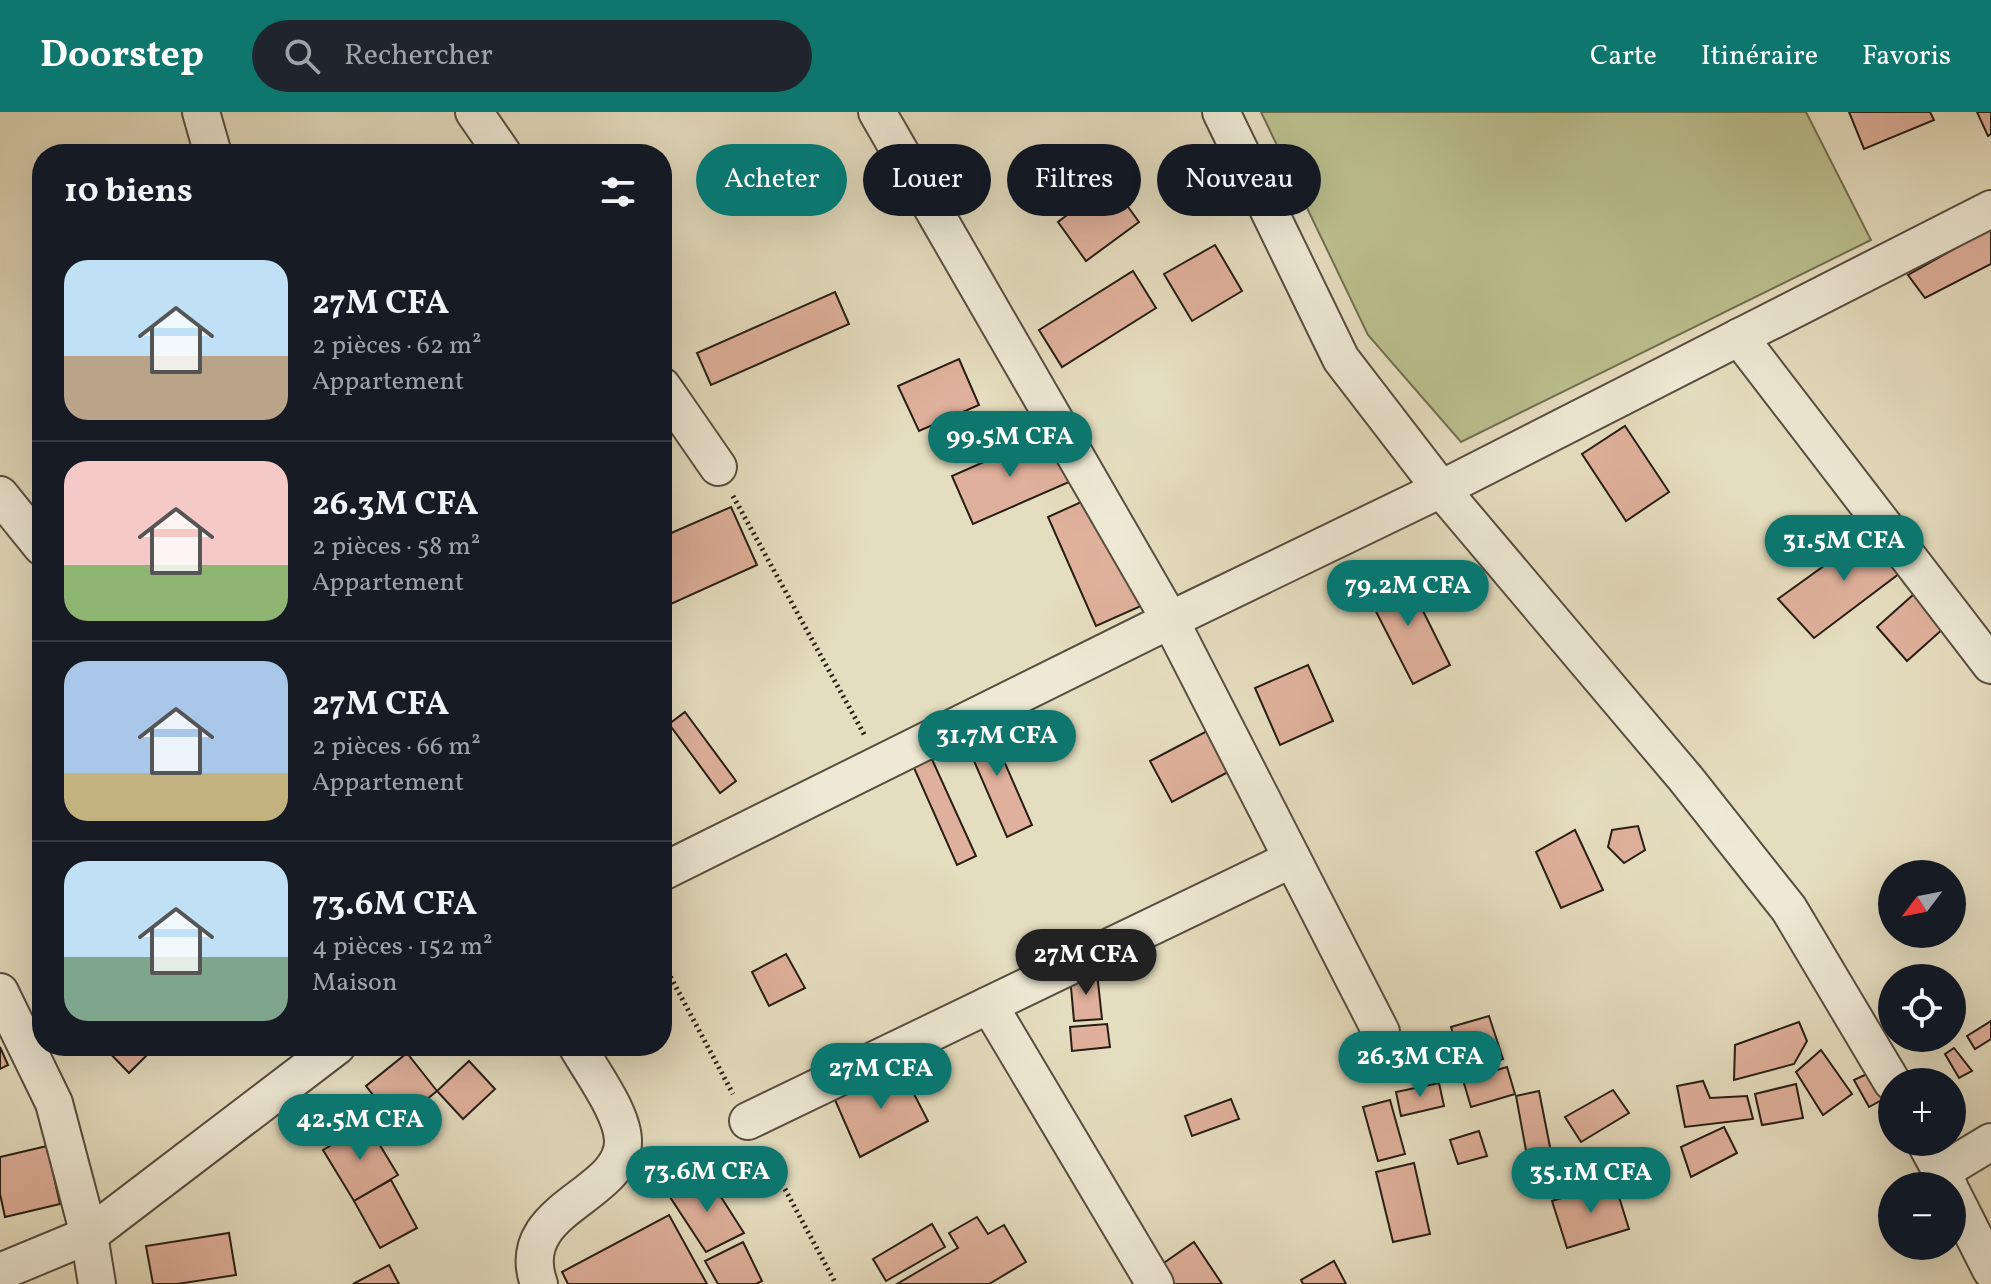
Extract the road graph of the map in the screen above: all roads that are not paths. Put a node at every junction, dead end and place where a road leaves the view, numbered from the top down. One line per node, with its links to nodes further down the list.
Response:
1 (201, 112): 5 (street)
2 (474, 112): 6 (street)
3 (877, 112): 14 (street)
4 (1221, 112): 11 (street)
5 (210, 144)
6 (496, 144)
7 (1991, 209): 8 (street)
8 (1739, 337): 11 (street); 15 (street)
9 (672, 400): 10 (street)
10 (718, 467)
11 (1441, 489): 14 (street); 23 (street)
12 (0, 495): 13 (street)
13 (32, 535)
14 (1170, 620): 16 (street); 17 (street)
15 (1991, 665)
16 (1292, 859): 19 (street); 20 (street)
17 (672, 867)
18 (0, 992): 28 (street)
19 (989, 1005): 24 (street); 33 (street)
20 (1381, 1032)
21 (324, 1056): 28 (street)
22 (583, 1056): 32 (street)
23 (1884, 1068)
24 (748, 1121)
25 (1991, 1142): 26 (street)
26 (1944, 1172)
27 (1966, 1221): 29 (street)
28 (89, 1235): 30 (street); 31 (street)
29 (1991, 1270)
30 (0, 1272)
31 (97, 1284)
32 (539, 1284)
33 (1155, 1284)

